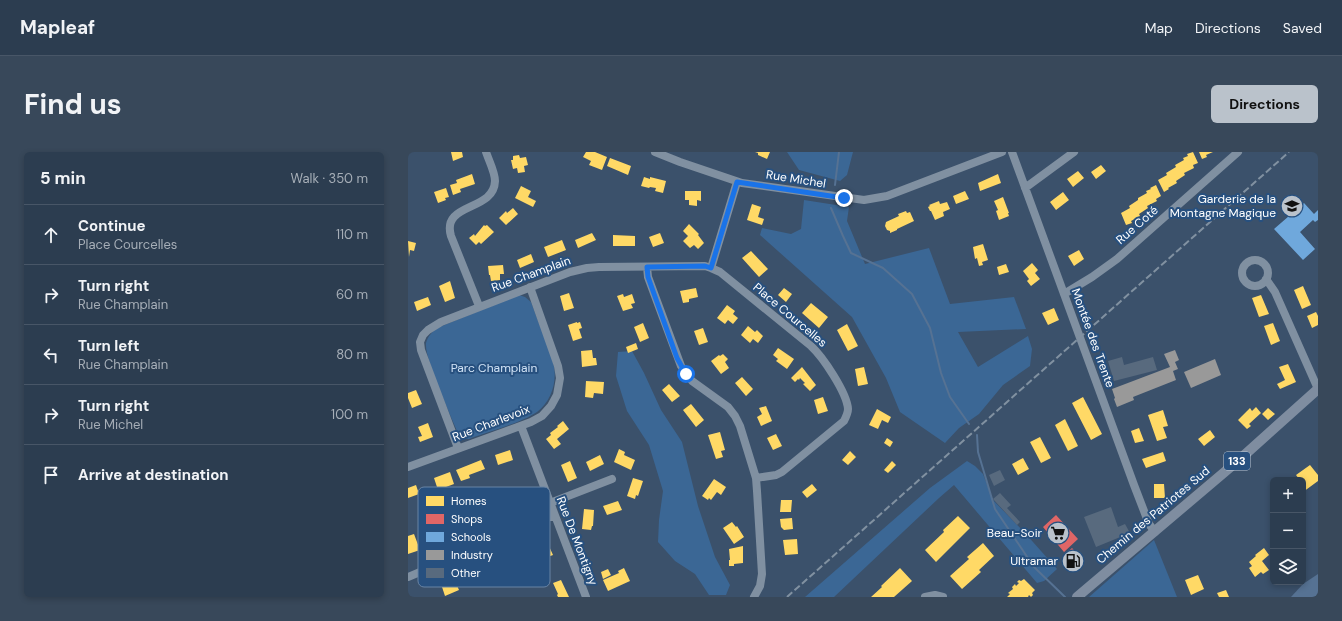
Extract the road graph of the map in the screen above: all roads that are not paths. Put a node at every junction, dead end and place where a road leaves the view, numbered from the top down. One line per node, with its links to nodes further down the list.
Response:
1 (486, 152): 14 (street)
2 (655, 152): 7 (street, Rue Michel)
3 (1002, 152): 7 (street, Rue Michel)
4 (1012, 152): 8 (street, Montée des Trente)
5 (1074, 152): 8 (street)
6 (1238, 152): 13 (street, Rue Coté)
7 (737, 182): 10 (street)
8 (1025, 188): 13 (street, Montée des Trente)
9 (647, 267): 10 (street, Rue Champlain); 12 (street, Rue Champlain); 19 (street)
10 (711, 268): 19 (street, Place Courcelles)
11 (1266, 279): 15 (street)
12 (530, 287): 14 (street, Rue Champlain); 16 (street, Rue Charlevoix)
13 (1064, 294): 25 (street, Montée des Trente)
14 (479, 306): 17 (street, Rue Champlain)
15 (1318, 389): 25 (main road, Chemin des Patriotes Sud / 133)
16 (521, 426): 17 (street, Rue Charlevoix); 21 (street, Rue De Montigny)
17 (458, 448): 18 (street, Rue Charlevoix)
18 (408, 467)
19 (756, 478): 29 (street)
20 (612, 479): 22 (street)
21 (544, 487)
22 (550, 503): 23 (street, Rue De Montigny)
23 (554, 514): 24 (street); 28 (street, Rue De Montigny)
24 (550, 516)
25 (1155, 532): 32 (main road, Chemin des Patriotes Sud / 133)
26 (418, 572): 27 (street)
27 (408, 576)
28 (586, 597)
29 (754, 597)
30 (925, 597): 31 (street)
31 (943, 597)
32 (1077, 597)

